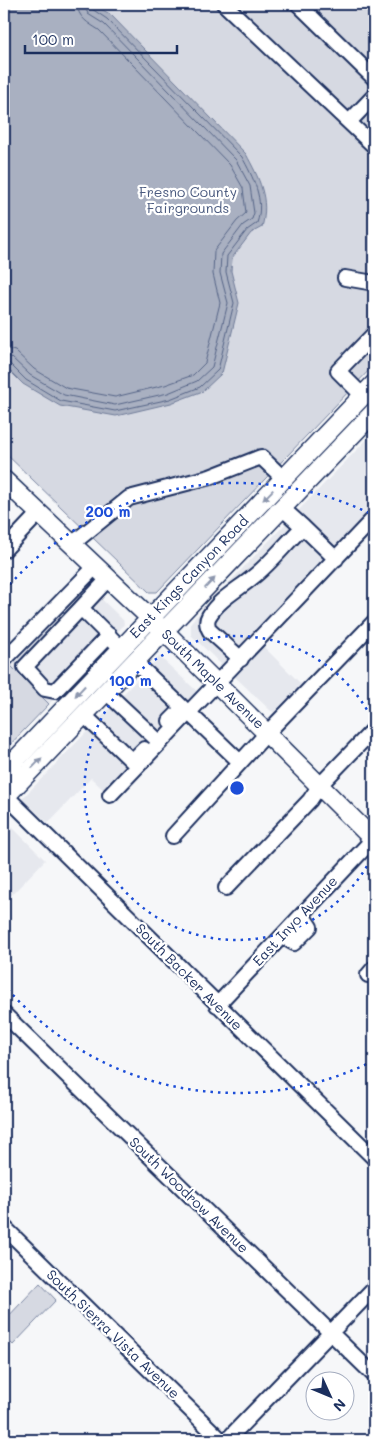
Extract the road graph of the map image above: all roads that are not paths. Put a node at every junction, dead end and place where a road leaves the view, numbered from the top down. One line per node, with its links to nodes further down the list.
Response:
1 (224, 4): 5 (street)
2 (298, 4): 3 (street)
3 (374, 78)
4 (374, 96): 5 (street)
5 (349, 122): 6 (street)
6 (374, 145)
7 (345, 278): 8 (street)
8 (374, 283)
9 (374, 334): 10 (street)
10 (368, 390): 12 (main road, East Kings Canyon Road); 14 (main road)
11 (374, 412): 14 (main road, East Kings Canyon Road)
12 (284, 478): 19 (street); 26 (main road, East Kings Canyon Road, one-way to 26)
13 (4, 480): 16 (main road, South Maple Avenue)
14 (298, 491): 15 (main road, East Kings Canyon Road)
15 (282, 508): 18 (street); 23 (main road, East Kings Canyon Road, one-way to 15)
16 (39, 513): 19 (main road, South Maple Avenue); 20 (street)
17 (374, 518): 21 (street)
18 (302, 527): 21 (street); 25 (street)
19 (72, 544): 22 (main road, South Maple Avenue)
20 (4, 550)
21 (336, 559): 30 (street)
22 (103, 572): 24 (street); 26 (main road, South Maple Avenue); 31 (street)
23 (195, 599): 25 (street); 28 (main road, East Kings Canyon Road)
24 (81, 608): 29 (street); 29 (street)
25 (211, 613): 30 (street)
26 (150, 618): 28 (main road, South Maple Avenue); 29 (main road, East Kings Canyon Road)
27 (374, 622): 38 (street)
28 (164, 631): 32 (main road, East Kings Canyon Road); 33 (main road, South Maple Avenue)
29 (115, 641): 41 (main road, East Kings Canyon Road, one-way to 41)
30 (241, 659): 33 (street)
31 (4, 660)
32 (135, 662): 34 (main road, East Kings Canyon Road); 35 (street)
33 (217, 685): 35 (street); 38 (main road, South Maple Avenue)
34 (106, 692): 36 (main road, East Kings Canyon Road); 39 (street)
35 (186, 711): 39 (street); 40 (street); 43 (street)
36 (84, 715): 39 (street); 44 (main road, East Kings Canyon Road, one-way to 36)
37 (374, 729): 42 (street)
38 (268, 732): 40 (street); 42 (main road, South Maple Avenue)
39 (155, 738)
40 (240, 762): 45 (street)
41 (4, 772)
42 (320, 785): 46 (main road, South Maple Avenue); 47 (street)
43 (110, 795)
44 (4, 796): 48 (street, South Backer Avenue)
45 (173, 836)
46 (374, 839): 48 (street, East Inyo Avenue)
47 (226, 888)
48 (216, 1004): 50 (street, South Backer Avenue)
49 (4, 1014): 53 (street, South Woodrow Avenue)
50 (374, 1158)
51 (4, 1227): 55 (street, South Sierra Vista Avenue)
52 (374, 1288): 53 (street)
53 (331, 1332): 54 (street, South Woodrow Avenue); 55 (street)
54 (374, 1375)
55 (230, 1439)

